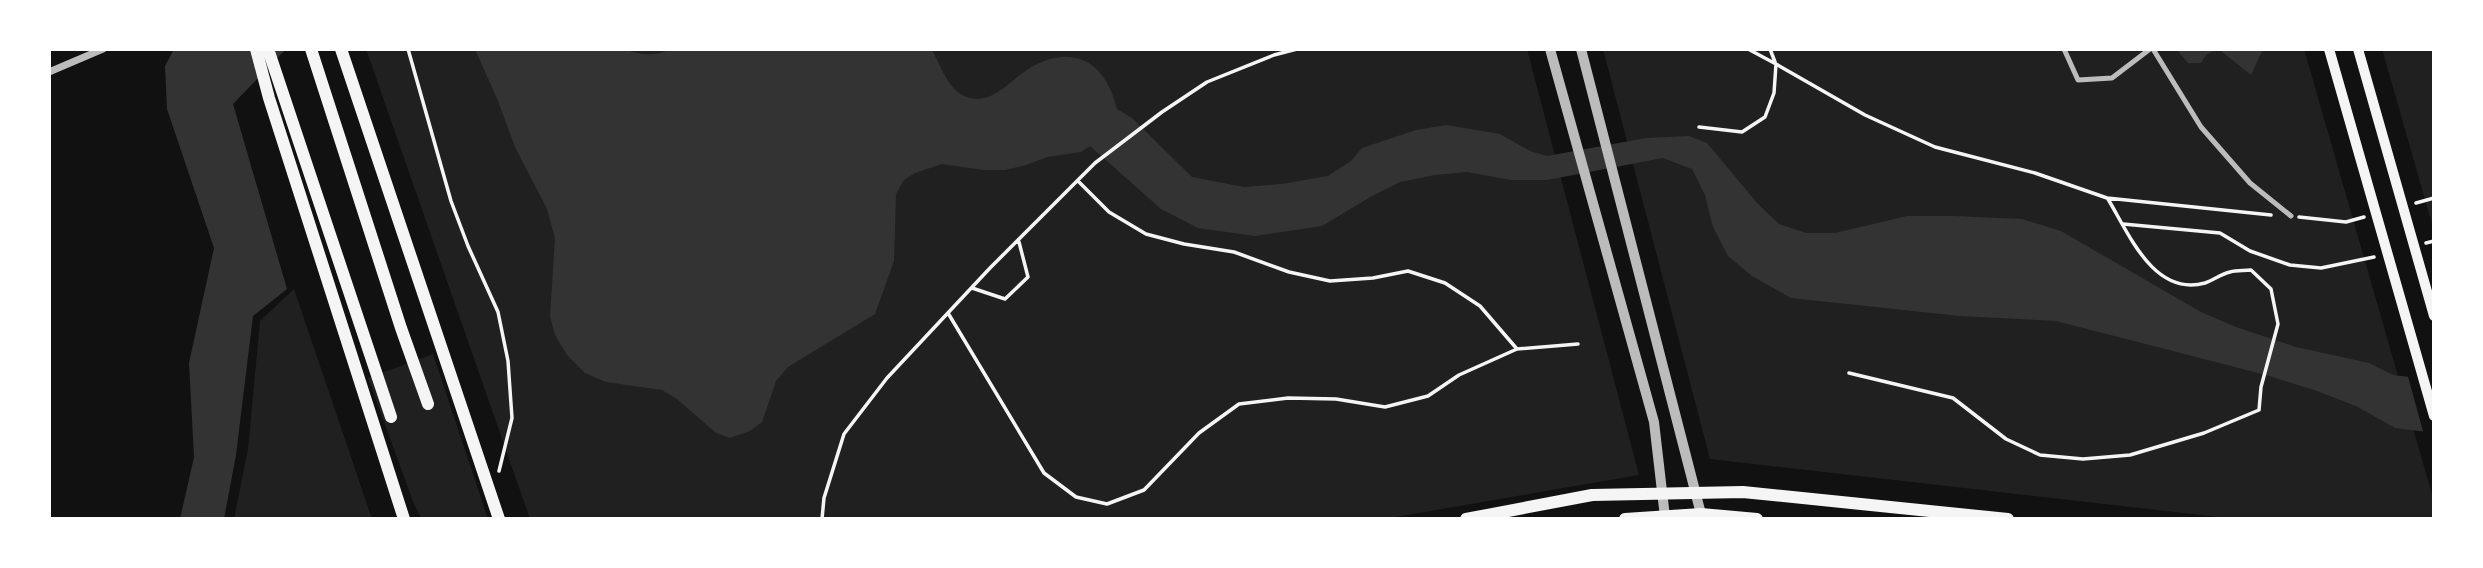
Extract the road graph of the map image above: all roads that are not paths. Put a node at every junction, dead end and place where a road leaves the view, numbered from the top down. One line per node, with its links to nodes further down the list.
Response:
1 (103, 49): 12 (street)
2 (257, 49): 22 (main road)
3 (268, 49): 17 (main road)
4 (341, 49): 23 (main road)
5 (1550, 49): 19 (street)
6 (1581, 49): 18 (street)
7 (2064, 49): 8 (street)
8 (2151, 49): 13 (street)
9 (2329, 49): 16 (main road)
10 (2358, 49): 14 (main road)
11 (313, 55): 15 (main road)
12 (49, 72)
13 (2291, 216)
14 (2434, 316)
15 (428, 404)
16 (2434, 416)
17 (391, 417)
18 (1696, 493): 19 (main road); 20 (street); 27 (main road)
19 (1662, 494): 21 (street); 24 (main road)
20 (1701, 514): 21 (main road); 26 (main road)
21 (1665, 517): 25 (main road)
22 (404, 519)
23 (499, 519)
24 (1466, 519)
25 (1625, 519)
26 (1757, 519)
27 (2008, 519)

